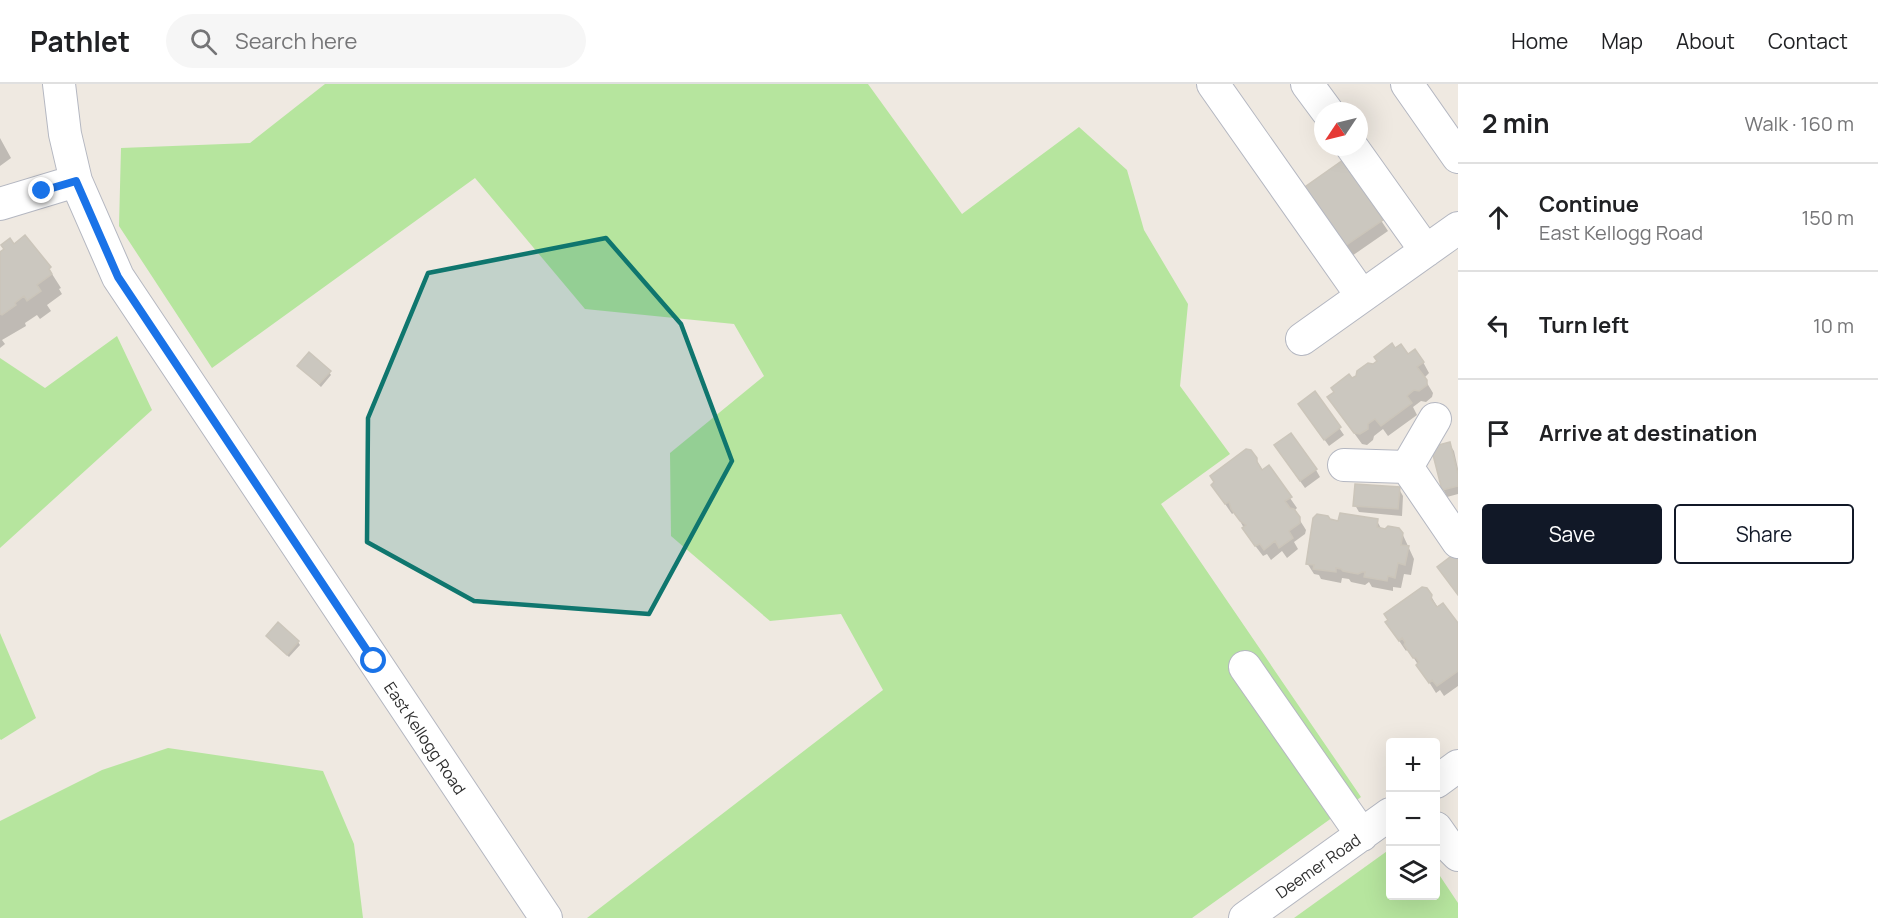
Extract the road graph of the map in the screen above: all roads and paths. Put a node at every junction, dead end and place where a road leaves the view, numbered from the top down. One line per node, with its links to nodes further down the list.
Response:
1 (59, 84): 8 (street, East Kellogg Road)
2 (1213, 84): 12 (street)
3 (1307, 84): 5 (street)
4 (1407, 84): 7 (street)
5 (1320, 102)
6 (1358, 156): 11 (street)
7 (1458, 157)
8 (76, 181): 9 (street); 25 (street, East Kellogg Road)
9 (0, 204)
10 (1458, 228): 11 (street)
11 (1426, 251): 12 (street)
12 (1362, 296): 13 (street)
13 (1302, 339)
14 (1435, 419): 16 (street)
15 (1344, 465): 16 (street)
16 (1407, 467): 17 (street)
17 (1458, 542)
18 (1245, 667): 23 (street)
19 (1458, 766): 20 (street)
20 (1440, 779)
21 (1386, 817): 23 (street, Deemer Road)
22 (1440, 834): 24 (street)
23 (1362, 835): 26 (street, Deemer Road)
24 (1458, 855)
25 (546, 918)
26 (1245, 918)

